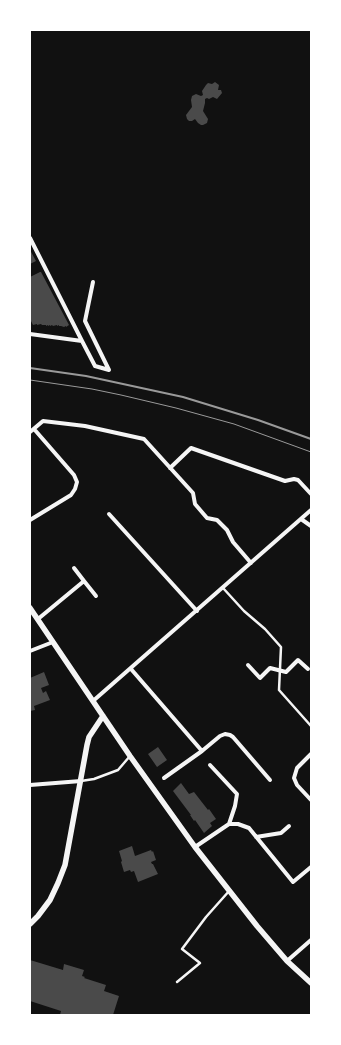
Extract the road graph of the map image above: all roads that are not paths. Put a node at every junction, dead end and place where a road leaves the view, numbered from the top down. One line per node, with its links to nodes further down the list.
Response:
1 (30, 238): 4 (street)
2 (93, 282): 4 (street)
3 (30, 334): 4 (street)
4 (82, 341)
5 (32, 431): 6 (street); 11 (street)
6 (170, 468): 7 (street); 13 (street)
7 (311, 494)
8 (311, 510): 10 (street)
9 (109, 514): 19 (street)
10 (301, 519): 12 (street); 13 (street)
11 (30, 520)
12 (311, 526)
13 (251, 563): 16 (street)
14 (74, 568): 15 (street)
15 (84, 582): 17 (street); 20 (street)
16 (223, 588): 19 (street); 26 (lane)
17 (96, 596)
18 (30, 608): 20 (street)
19 (197, 611): 24 (street)
20 (38, 619): 21 (street)
21 (53, 642): 22 (street); 27 (street)
22 (30, 650)
23 (248, 665): 26 (street)
24 (131, 669): 27 (street); 30 (street)
25 (308, 669): 26 (street)
26 (280, 670): 29 (lane)
27 (93, 701): 28 (street)
28 (103, 716): 32 (street); 36 (street)
29 (311, 726)
30 (202, 751): 34 (street); 35 (street)
31 (311, 754): 38 (street)
32 (130, 756): 36 (lane); 42 (street)
33 (210, 765): 39 (street)
34 (164, 778)
35 (270, 780)
36 (81, 781): 37 (street); 45 (street)
37 (30, 785)
38 (311, 800)
39 (229, 824): 41 (street); 42 (street)
40 (289, 826): 41 (street)
41 (256, 836): 43 (street)
42 (195, 847): 44 (street)
43 (311, 867)
44 (230, 890): 47 (street); 48 (lane)
45 (30, 924)
46 (311, 940): 47 (street)
47 (287, 961): 49 (street)
48 (177, 982)
49 (311, 983)

